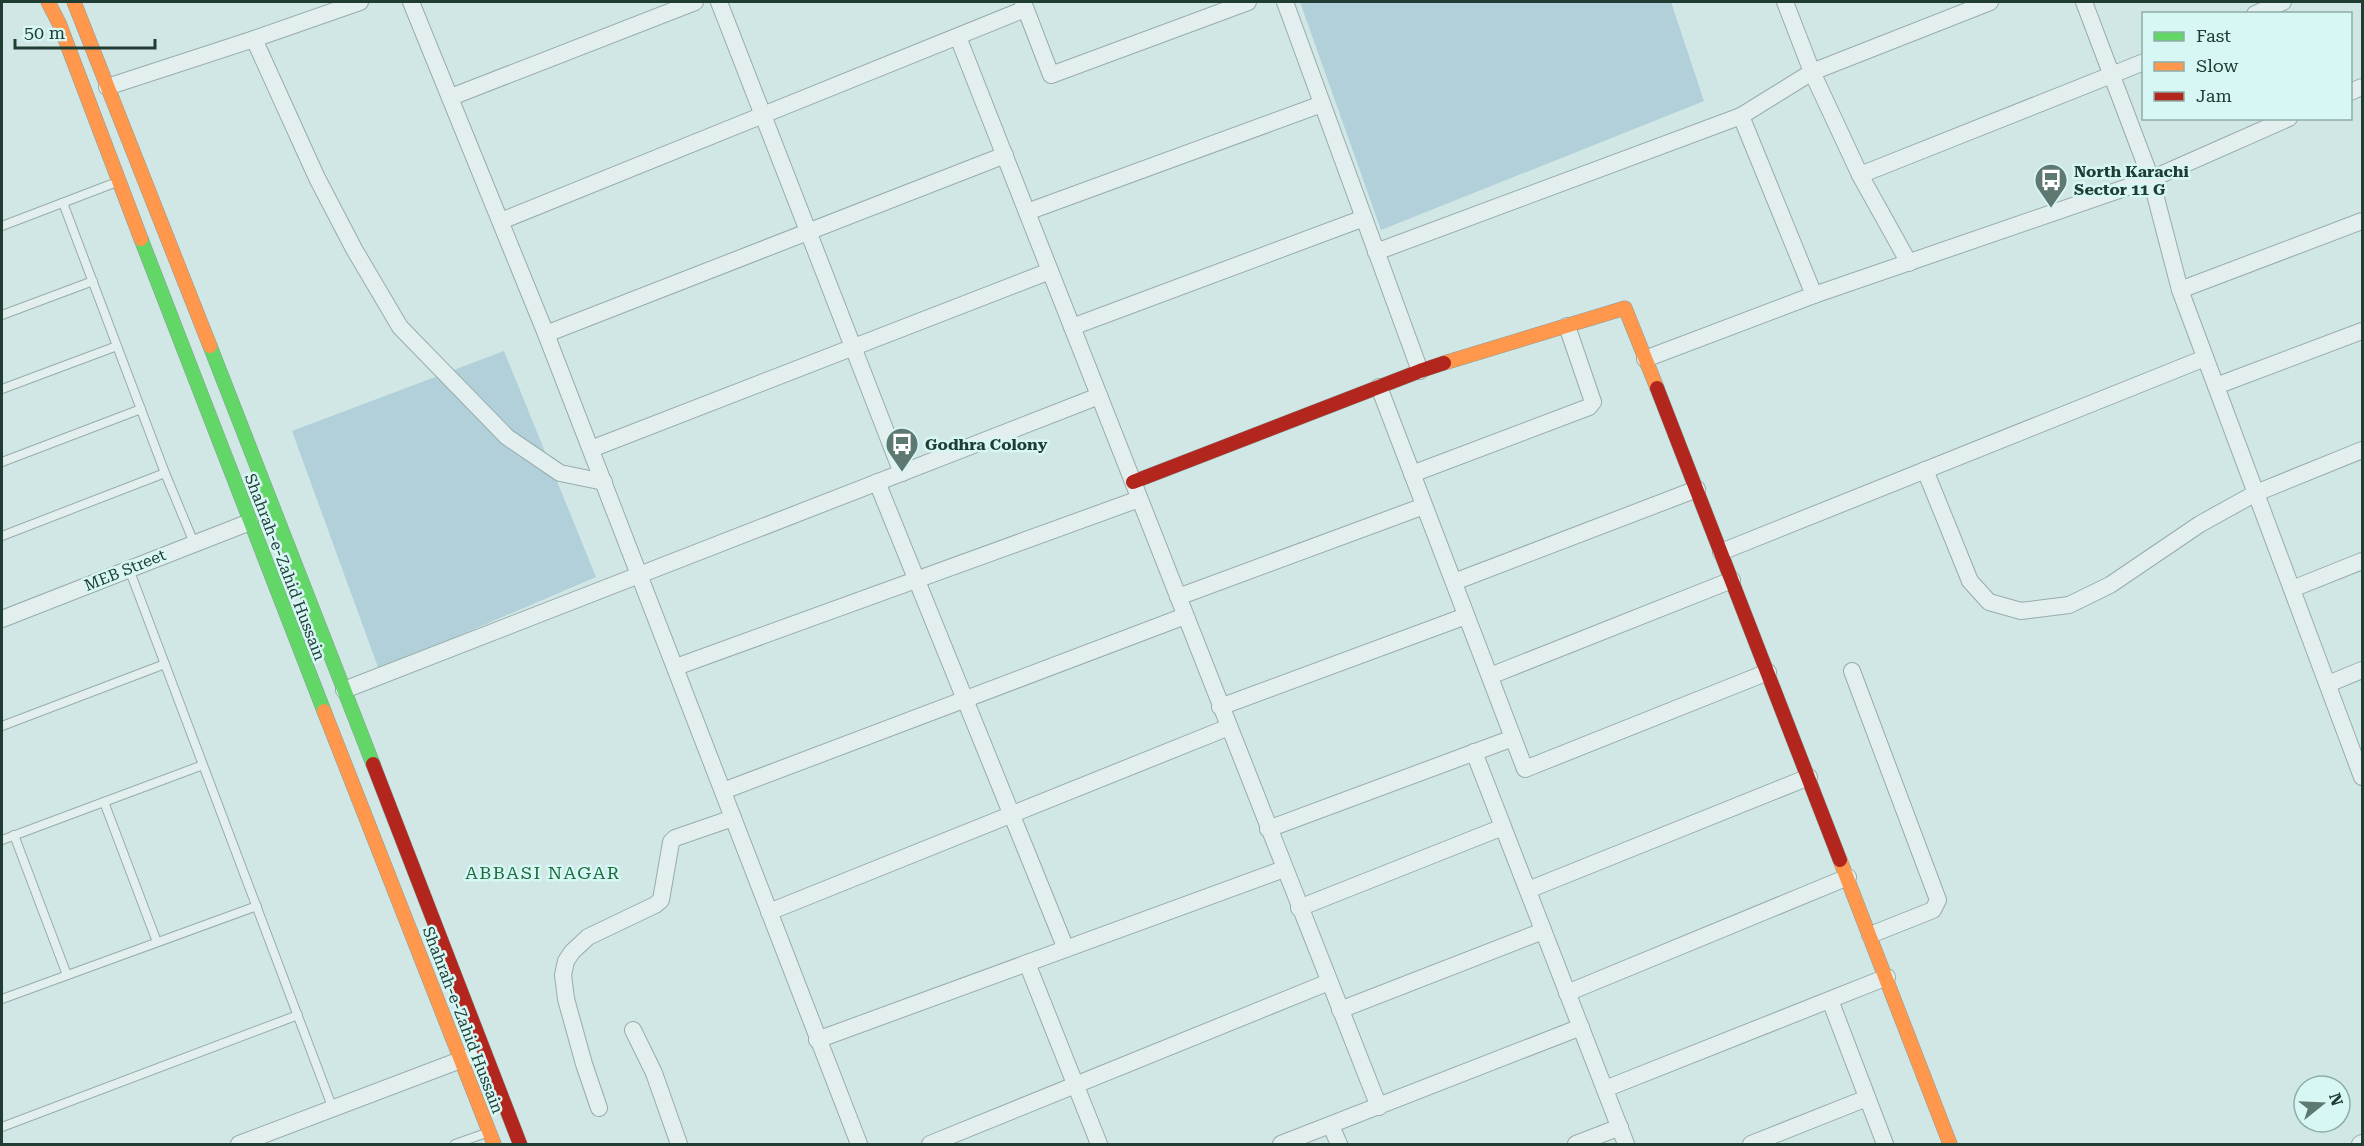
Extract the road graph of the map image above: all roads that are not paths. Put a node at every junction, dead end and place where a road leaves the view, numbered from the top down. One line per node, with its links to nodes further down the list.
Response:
1 (48, 2): 29 (main road, Shahrah-e-Zahid Hussain)
2 (74, 2): 20 (main road, Shahrah-e-Zahid Hussain)
3 (360, 2): 16 (street)
4 (411, 2): 21 (street)
5 (694, 2): 21 (street)
6 (719, 2): 23 (street)
7 (1248, 2): 12 (street)
8 (1285, 2): 22 (street)
9 (1785, 2): 18 (street)
10 (1990, 2): 18 (street)
11 (2084, 2): 19 (street)
12 (1024, 5): 15 (street)
13 (2279, 5): 14 (street)
14 (2260, 12)
15 (958, 37): 23 (street); 26 (street)
16 (254, 39): 20 (street); 65 (street)
17 (2142, 63): 19 (street)
18 (1812, 72): 24 (street); 27 (street)
19 (2111, 76): 27 (street); 28 (street)
20 (107, 87): 94 (main road, Shahrah-e-Zahid Hussain)
21 (451, 97): 33 (street)
22 (1322, 104): 31 (street); 32 (street)
23 (764, 115): 33 (street); 36 (street)
24 (1741, 116): 37 (street); 42 (street)
25 (2284, 120): 28 (street)
26 (1005, 155): 31 (street); 36 (street)
27 (1860, 175): 38 (street)
28 (2151, 179): 38 (street); 41 (street)
29 (120, 181): 30 (lane); 72 (main road, Shahrah-e-Zahid Hussain)
30 (63, 203): 35 (lane); 40 (lane)
31 (1027, 213): 39 (street)
32 (1364, 219): 37 (street); 45 (street)
33 (501, 221): 47 (street)
34 (2362, 221): 41 (street)
35 (2, 226)
36 (808, 232): 47 (street); 49 (street)
37 (1376, 252): 52 (street)
38 (1909, 263): 42 (street)
39 (1050, 271): 45 (street); 49 (street)
40 (93, 281): 43 (lane); 48 (lane)
41 (2180, 290): 50 (street)
42 (1814, 295): 51 (street)
43 (2, 315)
44 (1568, 326): 51 (main road); 52 (main road); 64 (street)
45 (1072, 327): 56 (street)
46 (2362, 331): 53 (street)
47 (546, 334): 58 (street)
48 (117, 346): 55 (lane); 57 (lane)
49 (853, 347): 58 (street); 63 (street)
50 (2205, 358): 53 (street); 61 (street)
51 (1645, 359): 68 (main road)
52 (1420, 371): 54 (main road)
53 (2216, 386): 69 (street)
54 (1379, 387): 64 (street); 67 (main road)
55 (2, 389)
56 (1099, 396): 63 (street); 67 (street)
57 (141, 409): 60 (lane); 62 (lane)
58 (591, 449): 65 (street)
59 (2362, 450): 69 (street)
60 (2, 462)
61 (1925, 470): 69 (street); 75 (street)
62 (165, 473): 73 (lane); 74 (lane)
63 (902, 473): 66 (street)
64 (1412, 474): 71 (street)
65 (604, 482): 78 (street)
66 (877, 482): 78 (street); 79 (street)
67 (1132, 482): 70 (street)
68 (1697, 489): 75 (main road); 81 (street)
69 (2256, 493): 82 (street)
70 (1139, 499): 79 (street); 83 (street)
71 (1424, 506): 81 (street); 83 (street)
72 (250, 522): 74 (street, MEB Street); 135 (main road, Shahrah-e-Zahid Hussain)
73 (2, 536)
74 (194, 543): 77 (street, MEB Street)
75 (1721, 552): 80 (main road)
76 (2362, 561): 82 (street)
77 (129, 569): 86 (street, MEB Street); 87 (lane)
78 (640, 574): 88 (street); 94 (street)
79 (916, 579): 88 (street); 95 (street)
80 (1732, 580): 91 (main road); 92 (street)
81 (1454, 582): 85 (street)
82 (2292, 589): 93 (street)
83 (1178, 597): 84 (street)
84 (1185, 616): 95 (street); 96 (street)
85 (1467, 616): 92 (street); 96 (street)
86 (2, 619)
87 (165, 664): 97 (lane); 101 (lane)
88 (676, 667): 104 (street)
89 (2362, 670): 93 (street)
90 (1852, 671): 119 (street)
91 (1768, 672): 99 (street); 102 (main road)
92 (1490, 676): 99 (street)
93 (2328, 684): 103 (street)
94 (344, 690): 134 (main road, Shahrah-e-Zahid Hussain)
95 (965, 700): 104 (street); 106 (street)
96 (1220, 706): 98 (street)
97 (2, 726)
98 (1229, 727): 106 (street); 109 (street)
99 (1513, 738): 100 (street)
100 (1474, 752): 108 (street); 109 (street)
101 (203, 765): 105 (lane); 115 (lane)
102 (1809, 777): 113 (main road); 114 (street)
103 (2362, 777)
104 (723, 791): 107 (street)
105 (104, 802): 110 (lane); 120 (lane)
106 (1011, 814): 117 (street); 121 (street)
107 (733, 818): 117 (street); 140 (street)
108 (1503, 827): 114 (street); 116 (street)
109 (1268, 829): 112 (street)
110 (14, 835): 111 (lane); 123 (lane)
111 (2, 840)
112 (1284, 869): 116 (street); 121 (street)
113 (1848, 878): 119 (main road); 126 (street)
114 (1528, 890): 118 (street)
115 (257, 906): 120 (lane); 130 (lane)
116 (1299, 908): 125 (street)
117 (769, 912): 133 (street)
118 (1543, 931): 126 (street); 129 (street)
119 (1870, 935): 124 (main road)
120 (157, 942): 123 (lane)
121 (1066, 949): 122 (street)
122 (1027, 963): 133 (street); 136 (street)
123 (68, 975): 127 (lane)
124 (1887, 977): 128 (street); 160 (main road)
125 (1329, 982): 129 (street); 136 (street)
126 (1567, 993): 131 (street)
127 (2, 999)
128 (1830, 999): 137 (street); 138 (street)
129 (1340, 1010): 139 (street)
130 (298, 1015): 141 (lane); 144 (lane)
131 (1581, 1027): 137 (street); 139 (street)
132 (633, 1029): 150 (street)
133 (817, 1040): 151 (street)
134 (483, 1051): 135 (street); 142 (main road, Shahrah-e-Zahid Hussain)
135 (462, 1060): 141 (street); 146 (main road, Shahrah-e-Zahid Hussain)
136 (1076, 1085): 152 (street); 153 (street)
137 (1605, 1089): 145 (street)
138 (1867, 1098): 158 (street); 159 (street)
139 (1379, 1107): 143 (street)
140 (599, 1108)
141 (333, 1109): 147 (street)
142 (512, 1125): 146 (lane); 149 (main road, Shahrah-e-Zahid Hussain)
143 (1331, 1126): 154 (street); 155 (street)
144 (2, 1127)
145 (1620, 1127): 156 (street); 157 (street)
146 (492, 1138): 148 (lane)
147 (239, 1144)
148 (455, 1144)
149 (520, 1144)
150 (679, 1144)
151 (859, 1144)
152 (930, 1144)
153 (1099, 1144)
154 (1281, 1144)
155 (1339, 1144)
156 (1576, 1144)
157 (1626, 1144)
158 (1751, 1144)
159 (1885, 1144)
160 (1950, 1144)

